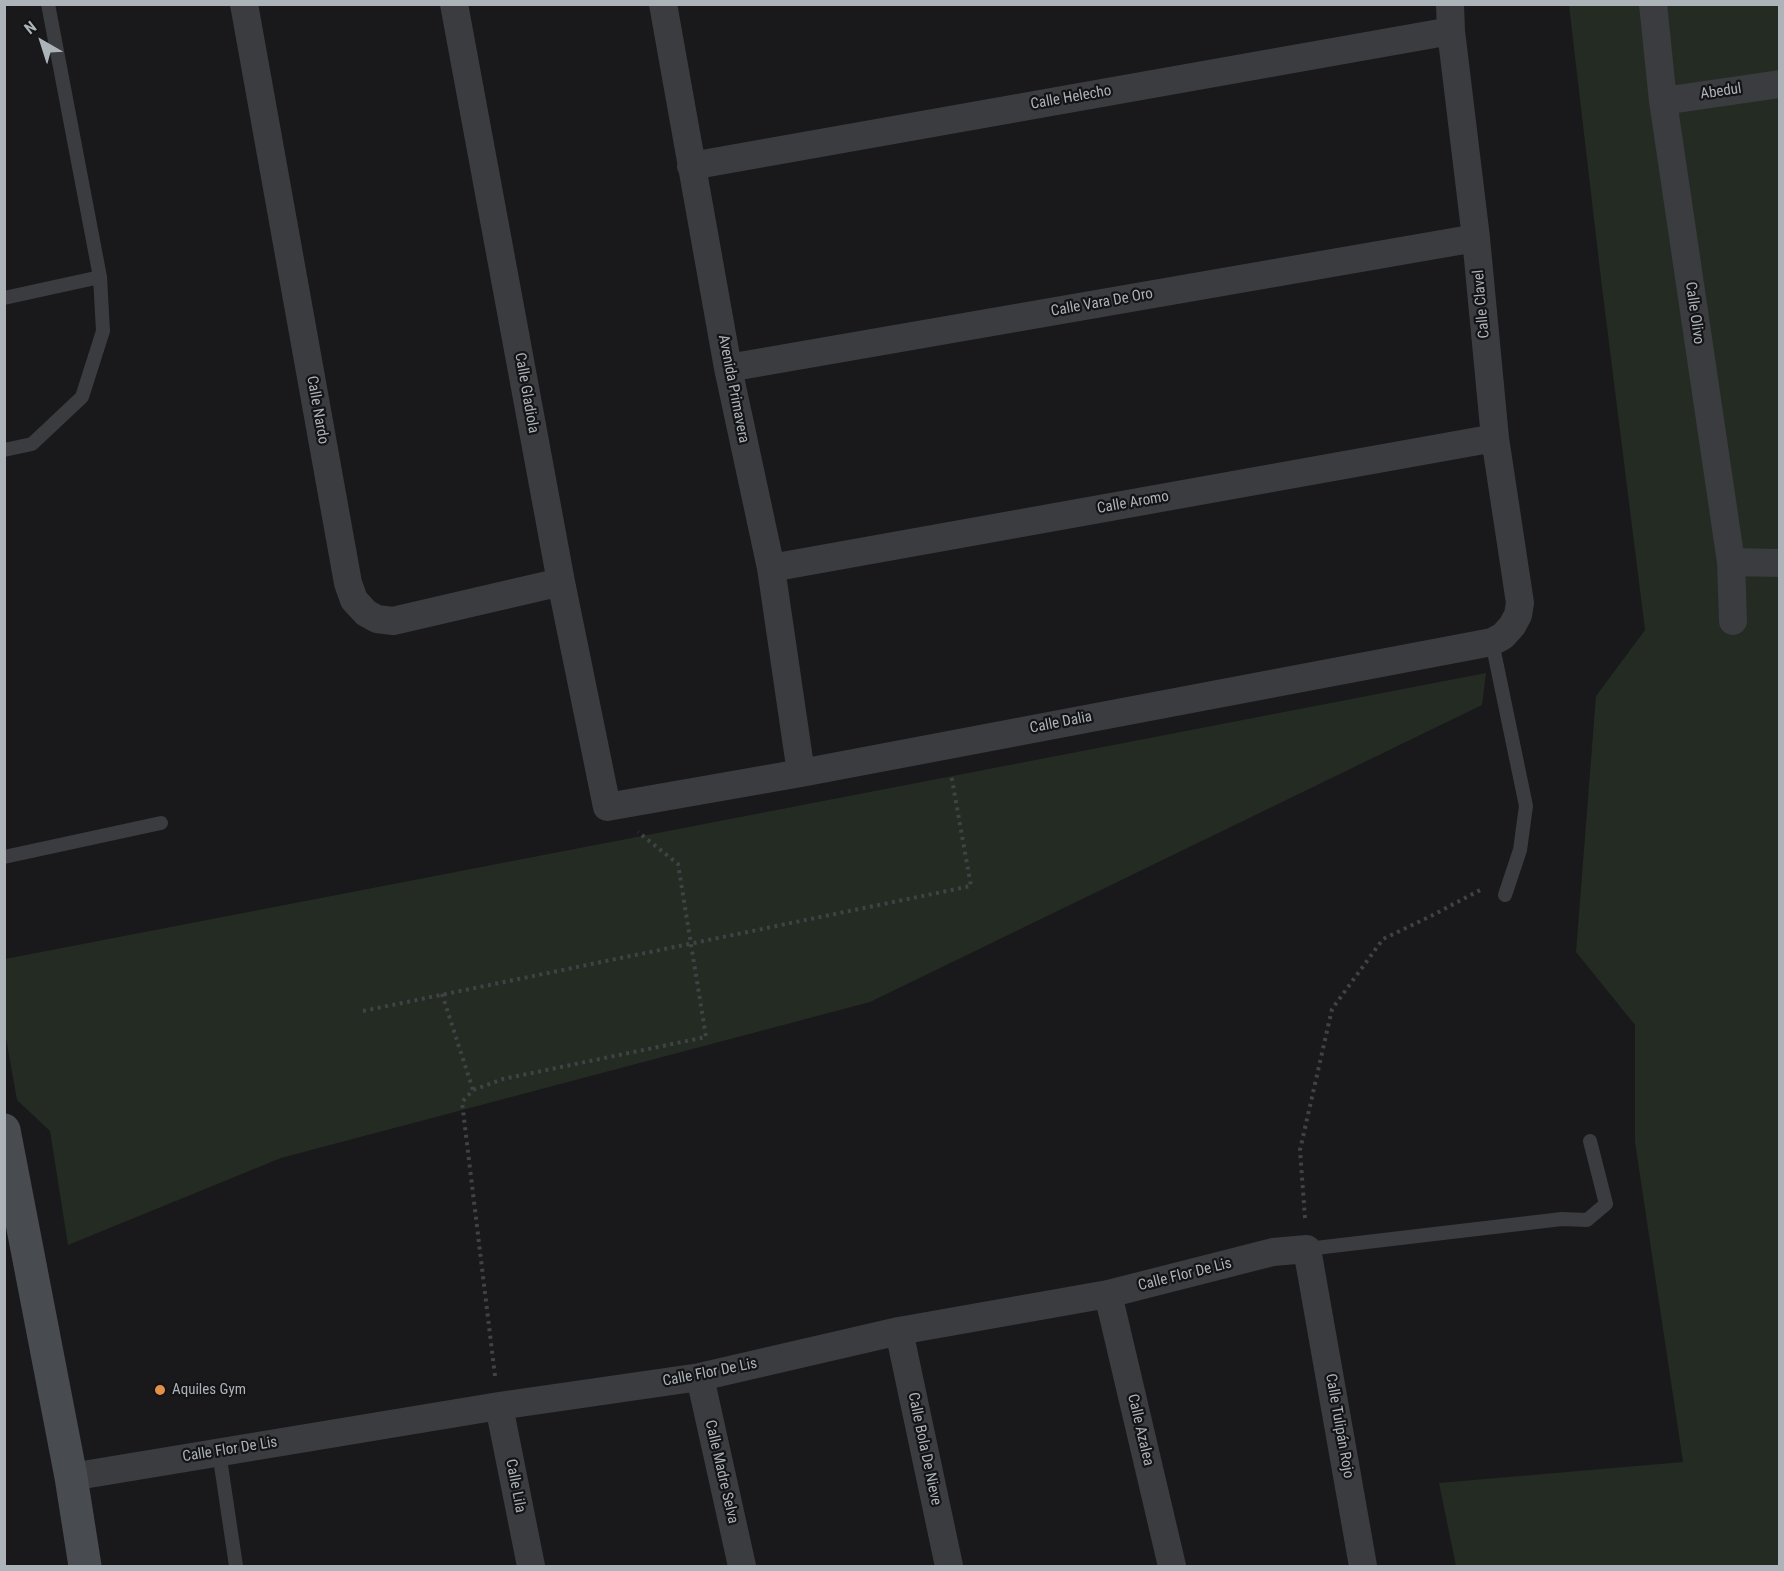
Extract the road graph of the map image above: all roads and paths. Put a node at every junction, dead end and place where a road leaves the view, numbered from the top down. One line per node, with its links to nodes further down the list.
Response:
1 (48, 4): 11 (lane)
2 (244, 4): 19 (street, Calle Nardo)
3 (454, 4): 19 (street, Calle Gladiola)
4 (663, 4): 9 (street, Avenida Primavera)
5 (1653, 4): 8 (street, Calle Olivo)
6 (1450, 18): 9 (street, Calle Helecho); 10 (street, Calle Clavel)
7 (1779, 84): 8 (street, Abedul)
8 (1663, 101): 16 (street, Calle Olivo)
9 (691, 166): 13 (street, Avenida Primavera)
10 (1476, 238): 13 (street, Calle Vara De Oro); 14 (street, Calle Clavel)
11 (100, 277): 12 (lane); 15 (lane)
12 (4, 298)
13 (728, 368): 18 (street, Avenida Primavera)
14 (1495, 438): 18 (street, Calle Aromo); 21 (street, Calle Clavel)
15 (4, 450)
16 (1731, 562): 17 (street); 20 (street, Calle Olivo)
17 (1779, 563)
18 (771, 568): 23 (street, Avenida Primavera)
19 (561, 582): 24 (street, Calle Gladiola)
20 (1733, 621)
21 (1492, 642): 22 (street, Calle Dalia); 26 (lane)
22 (946, 745): 23 (street, Calle Dalia); 29 (path)
23 (801, 773): 24 (street, Calle Dalia)
24 (604, 794): 29 (path)
25 (161, 823): 27 (lane)
26 (1520, 850): 28 (lane); 35 (path)
27 (4, 857)
28 (1505, 895)
29 (691, 943): 30 (path); 32 (path)
30 (442, 994): 31 (path); 32 (path)
31 (363, 1011)
32 (473, 1090): 39 (path)
33 (4, 1130): 41 (street)
34 (1590, 1141): 35 (lane)
35 (1307, 1249): 36 (street, Calle Flor De Lis); 48 (street, Calle Tulipán Rojo)
36 (1108, 1294): 37 (street, Calle Flor De Lis); 47 (street, Calle Azalea)
37 (899, 1331): 38 (street, Calle Flor De Lis); 46 (street, Calle Bola De Nieve)
38 (700, 1377): 39 (street, Calle Flor De Lis); 45 (street, Calle Madre Selva)
39 (499, 1406): 40 (street, Calle Flor De Lis); 44 (street, Calle Lila)
40 (219, 1452): 41 (street, Calle Flor De Lis); 43 (lane)
41 (71, 1477): 42 (street)
42 (85, 1566)
43 (236, 1566)
44 (531, 1566)
45 (742, 1566)
46 (949, 1566)
47 (1172, 1566)
48 (1363, 1566)

